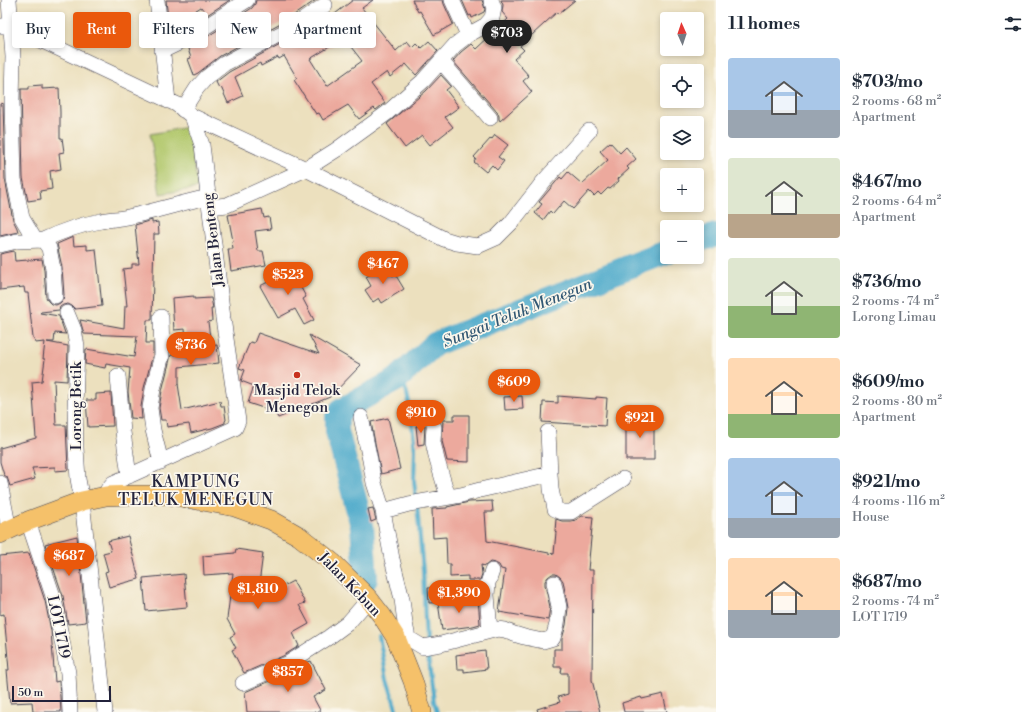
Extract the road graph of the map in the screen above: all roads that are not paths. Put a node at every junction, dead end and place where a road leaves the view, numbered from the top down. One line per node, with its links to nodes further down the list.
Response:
1 (9, 0): 7 (street)
2 (157, 0): 9 (street)
3 (247, 0): 9 (street)
4 (452, 0): 8 (street)
5 (491, 0): 8 (street)
6 (326, 5): 12 (street)
7 (6, 26): 11 (street); 17 (street)
8 (468, 36): 10 (street)
9 (162, 51): 11 (street)
10 (441, 61): 13 (street); 15 (street)
11 (168, 100): 12 (street)
12 (188, 113): 15 (street); 16 (street, Jalan Benteng)
13 (490, 118)
14 (589, 131): 15 (street)
15 (306, 169): 16 (street)
16 (209, 202): 17 (street); 26 (street, Jalan Benteng)
17 (39, 240): 18 (street); 19 (street)
18 (0, 245)
19 (55, 296)
20 (67, 313): 33 (street, Lorong Betik)
21 (161, 317): 26 (street)
22 (118, 376): 28 (street)
23 (360, 417): 34 (street)
24 (434, 427): 32 (street)
25 (548, 432): 27 (street)
26 (161, 462): 28 (street, Jalan Benteng)
27 (550, 474): 29 (street); 32 (street)
28 (129, 476): 31 (street, Jalan Benteng)
29 (623, 479)
30 (0, 483): 36 (street)
31 (106, 496): 33 (main road, Jalan Kebun); 39 (main road, Jalan Kebun)
32 (448, 497): 34 (street)
33 (82, 500): 35 (main road, Jalan Kebun); 44 (street, Lorong Betik)
34 (383, 511): 41 (street)
35 (28, 521): 36 (main road, Jalan Kebun); 43 (street, LOT 1719)
36 (4, 532)
37 (492, 571): 40 (street)
38 (554, 583): 40 (street)
39 (368, 599): 41 (main road, Jalan Kebun); 42 (street)
40 (490, 631): 41 (street)
41 (402, 638): 45 (main road, Jalan Kebun)
42 (243, 683)
43 (70, 712)
44 (105, 712)
45 (422, 712)

